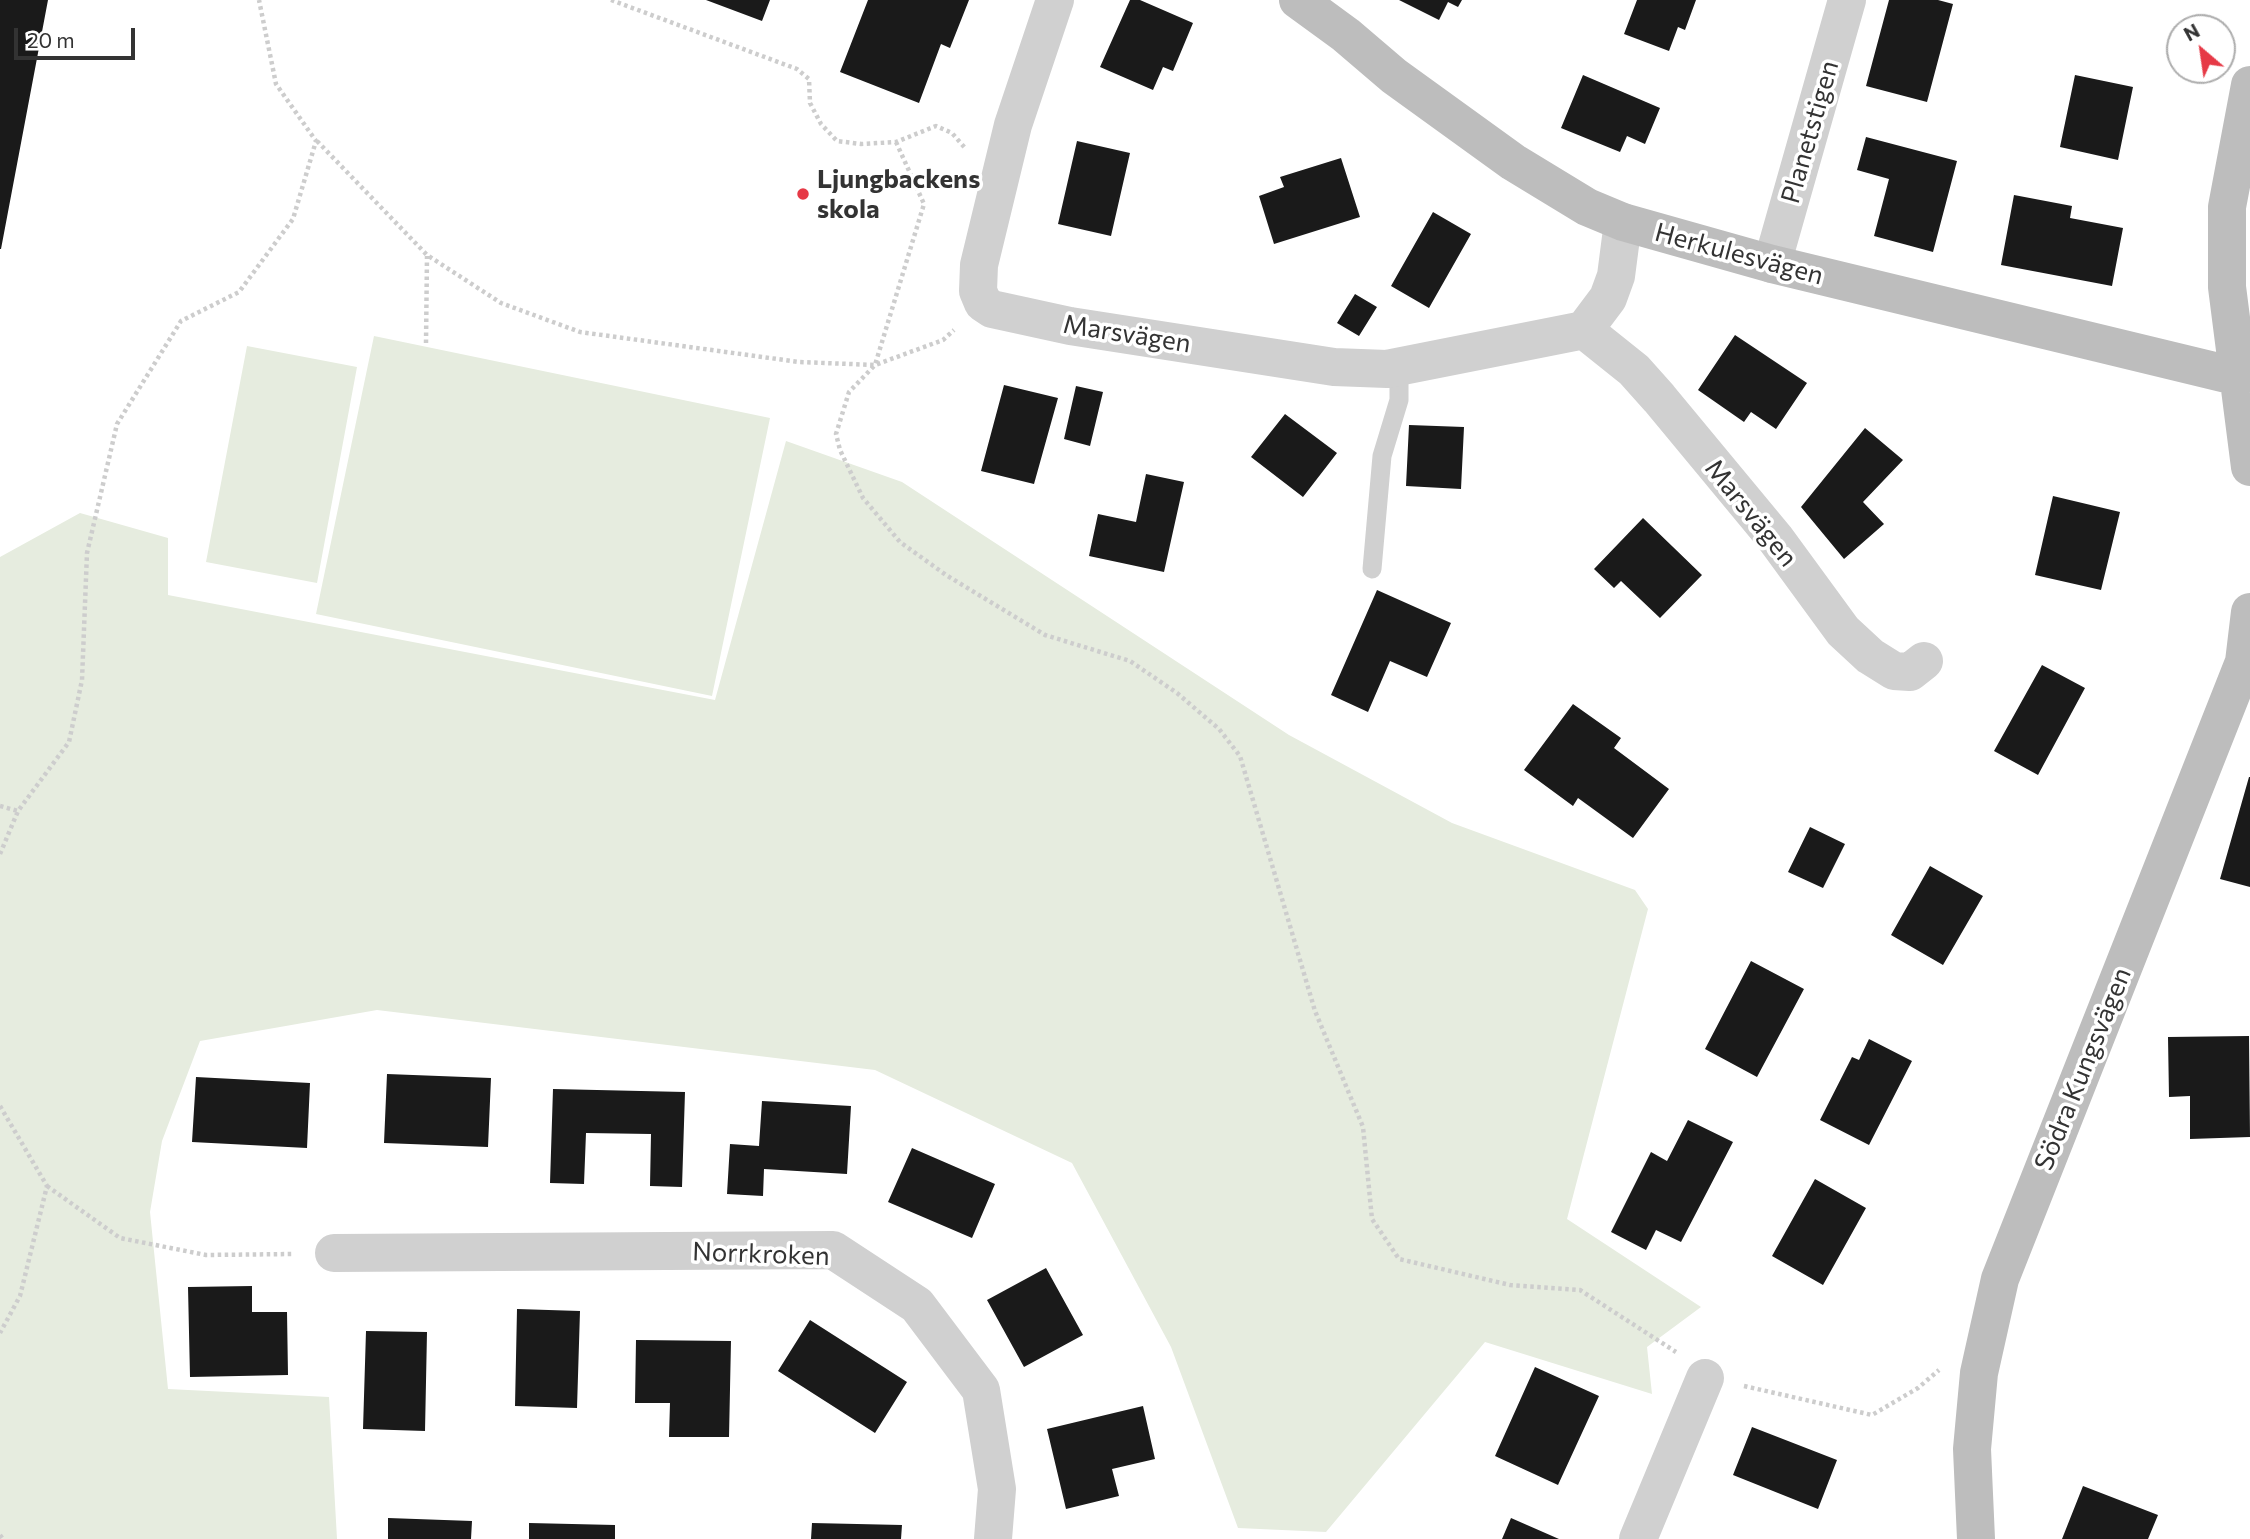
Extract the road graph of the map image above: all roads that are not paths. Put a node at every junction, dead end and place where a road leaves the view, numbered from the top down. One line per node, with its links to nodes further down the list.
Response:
1 (1055, 0): 8 (street, Marsvägen)
2 (1298, 0): 5 (street, Herkulesvägen)
3 (1847, 0): 6 (street, Planetstigen)
4 (2250, 85): 9 (street)
5 (1623, 222): 6 (street, Herkulesvägen); 7 (street)
6 (1772, 264): 9 (street, Herkulesvägen)
7 (1584, 330): 8 (street, Marsvägen); 13 (street, Marsvägen)
8 (1399, 366): 11 (lane)
9 (2239, 377): 10 (street)
10 (2250, 467)
11 (1372, 569)
12 (2250, 612): 18 (street, Södra Kungsvägen)
13 (1924, 661)
14 (334, 1253): 16 (street, Norrkroken)
15 (1705, 1378): 17 (street)
16 (993, 1539)
17 (1638, 1539)
18 (1976, 1539)

